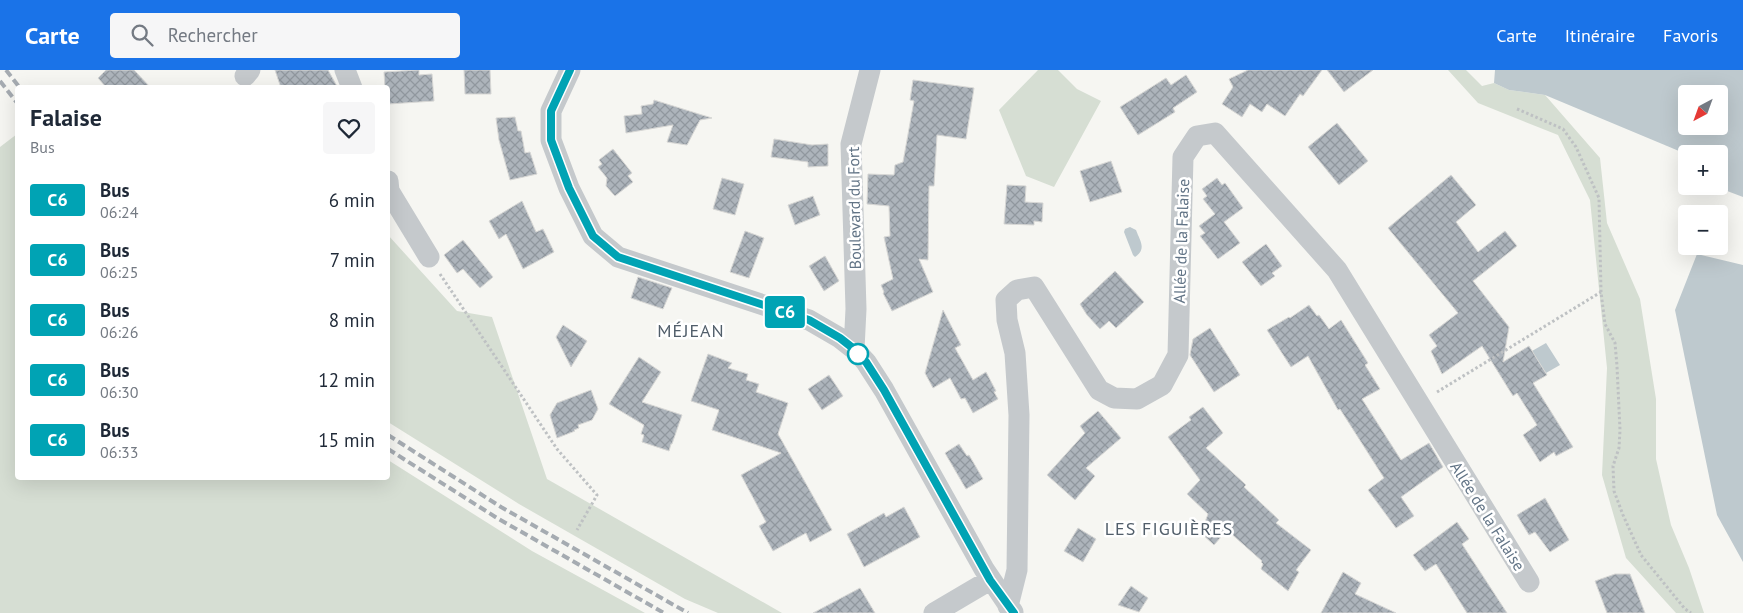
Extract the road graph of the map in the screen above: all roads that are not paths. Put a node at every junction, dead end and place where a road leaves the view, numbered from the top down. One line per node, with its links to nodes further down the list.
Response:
1 (345, 70): 4 (street)
2 (570, 70): 7 (street)
3 (870, 70): 7 (street, Boulevard du Fort)
4 (351, 85)
5 (390, 192): 6 (street)
6 (429, 257)
7 (854, 349): 8 (street)
8 (990, 580): 10 (street); 11 (street)
9 (1529, 582): 10 (street, Allée de la Falaise)
10 (1011, 609)
11 (934, 613)

